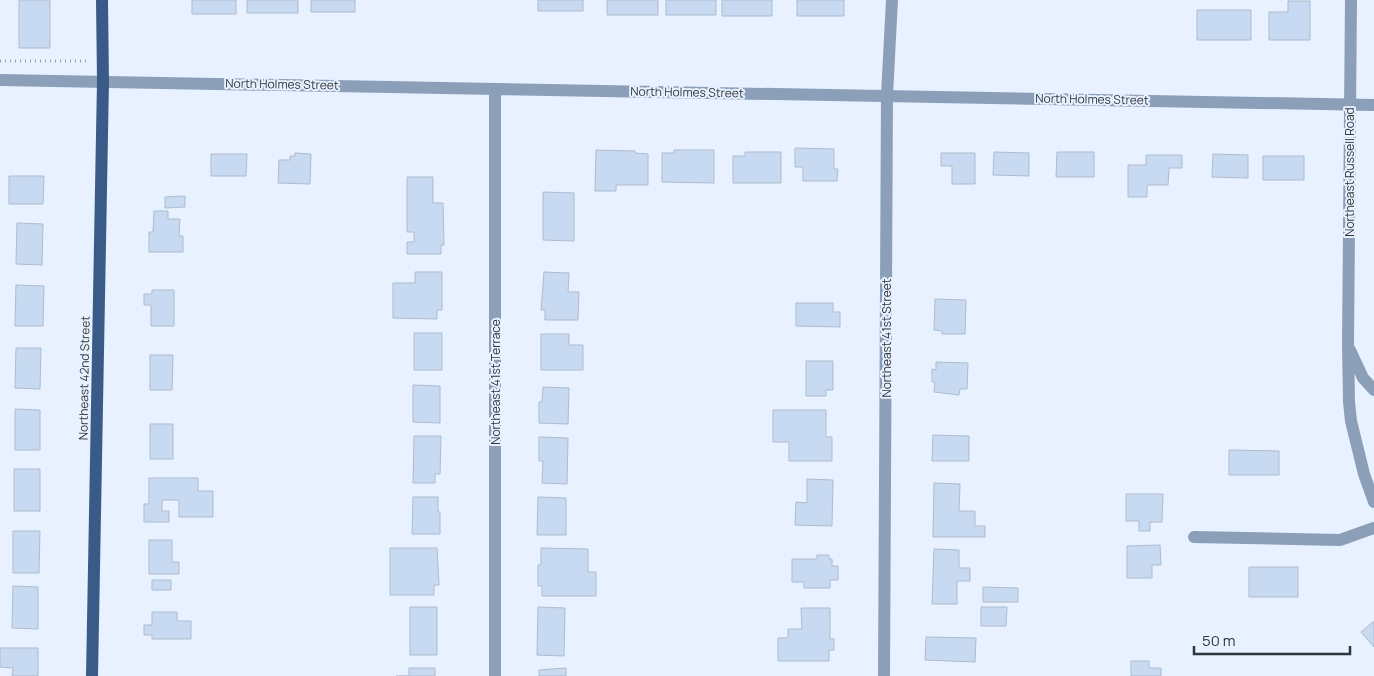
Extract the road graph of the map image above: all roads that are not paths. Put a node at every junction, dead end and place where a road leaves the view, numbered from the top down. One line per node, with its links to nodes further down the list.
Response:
1 (102, 0): 5 (main road, Northeast 42nd Street)
2 (892, 0): 7 (street, Northeast 41st Street)
3 (1351, 0): 8 (street, Northeast Russell Road)
4 (0, 80): 5 (street, North Holmes Street)
5 (103, 81): 6 (street, North Holmes Street); 15 (main road, Northeast 42nd Street)
6 (495, 88): 7 (street, North Holmes Street); 16 (street, Northeast 41st Terrace)
7 (887, 95): 8 (street, North Holmes Street); 17 (street, Northeast 41st Street)
8 (1349, 104): 9 (street, North Holmes Street); 10 (street, Northeast Russell Road)
9 (1374, 105)
10 (1348, 344): 11 (street); 12 (street, Northeast Russell Road)
11 (1374, 390)
12 (1374, 502)
13 (1374, 528): 14 (street)
14 (1194, 537)
15 (92, 676)
16 (495, 676)
17 (884, 676)

